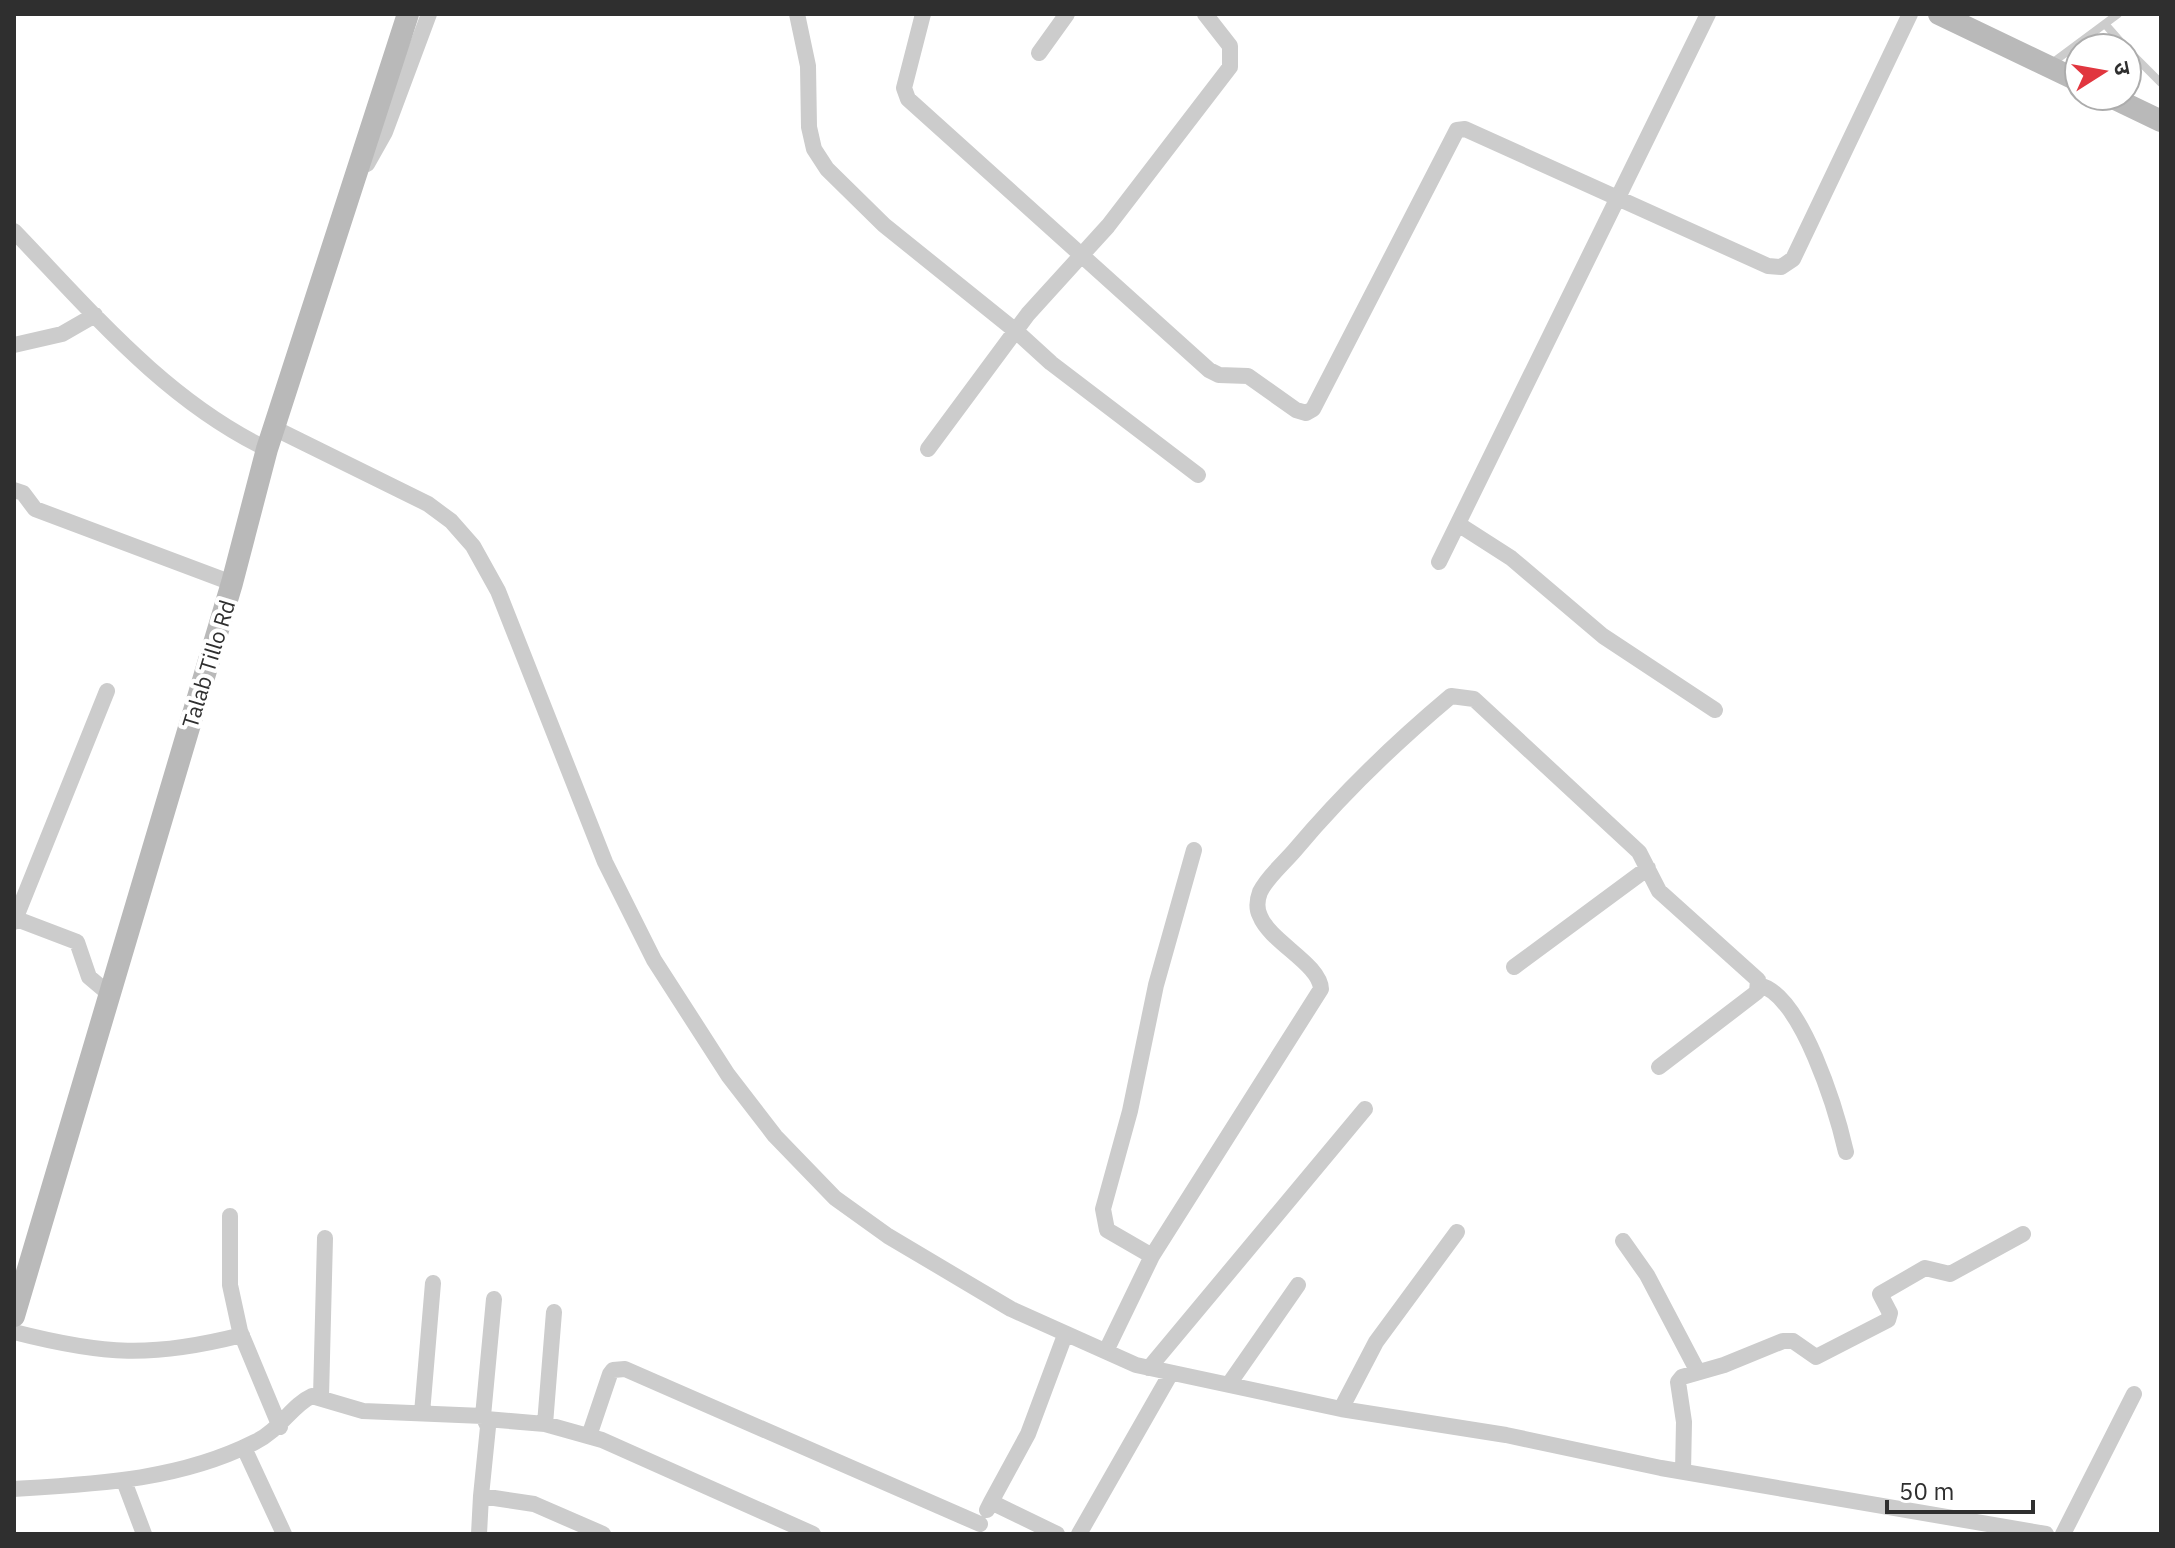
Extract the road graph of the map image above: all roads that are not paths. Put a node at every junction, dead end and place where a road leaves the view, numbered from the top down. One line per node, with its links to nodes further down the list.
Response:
1 (408, 14): 22 (main road, Talab Tillo Rd)
2 (429, 14): 22 (street)
3 (797, 14): 27 (street)
4 (923, 14): 25 (street)
5 (1067, 14): 15 (street)
6 (1205, 14): 13 (street)
7 (1231, 14): 13 (street)
8 (1708, 14): 23 (street)
9 (1910, 14): 23 (street)
10 (1939, 14): 16 (main road)
11 (2118, 14): 12 (lane)
12 (2105, 24): 14 (lane); 16 (lane)
13 (1220, 28): 25 (street)
14 (2112, 32)
15 (1039, 53)
16 (2048, 66): 18 (main road)
17 (2143, 66): 19 (lane)
18 (2063, 73)
19 (2161, 83)
20 (2142, 112): 21 (main road)
21 (2161, 121)
22 (351, 194): 29 (main road, Talab Tillo Rd)
23 (1620, 197): 25 (street); 33 (street)
24 (14, 231): 26 (street)
25 (1082, 255): 27 (street)
26 (95, 315): 28 (street); 29 (street)
27 (1017, 332): 30 (street); 31 (street)
28 (14, 345)
29 (272, 439): 35 (main road, Talab Tillo Rd); 60 (street)
30 (928, 449)
31 (1198, 475)
32 (14, 490): 35 (street)
33 (1458, 524): 34 (street); 37 (street)
34 (1439, 562)
35 (232, 583): 43 (main road, Talab Tillo Rd)
36 (107, 691): 40 (street)
37 (1715, 710)
38 (1194, 850): 52 (street)
39 (1648, 868): 41 (street); 42 (street); 52 (street)
40 (16, 915): 43 (street)
41 (1514, 967)
42 (1759, 985): 44 (street); 46 (street)
43 (108, 993): 56 (main road, Talab Tillo Rd)
44 (1659, 1067)
45 (1365, 1109): 62 (street)
46 (1846, 1152)
47 (230, 1216): 59 (street)
48 (1457, 1232): 68 (street)
49 (2023, 1234): 63 (street)
50 (325, 1238): 67 (street)
51 (1623, 1241): 63 (street)
52 (1152, 1256): 61 (street)
53 (433, 1283): 69 (street)
54 (1298, 1285): 65 (street)
55 (494, 1299): 70 (street)
56 (16, 1302)
57 (554, 1312): 71 (street)
58 (14, 1332): 59 (street)
59 (242, 1335): 72 (street)
60 (1065, 1335): 61 (street); 79 (street)
61 (1106, 1351): 62 (street)
62 (1149, 1368): 64 (street)
63 (1698, 1372): 75 (street)
64 (1171, 1373): 65 (street); 87 (street)
65 (1229, 1384): 68 (street)
66 (2134, 1394): 89 (street)
67 (321, 1397): 69 (street); 72 (street)
68 (1341, 1409): 75 (street)
69 (422, 1413): 70 (street)
70 (485, 1418): 71 (street); 78 (street)
71 (545, 1424): 73 (street)
72 (280, 1427): 74 (street)
73 (589, 1436): 80 (street); 85 (street)
74 (244, 1448): 76 (street); 82 (street)
75 (1683, 1472): 88 (street)
76 (124, 1481): 77 (street); 81 (street)
77 (14, 1489)
78 (481, 1496): 83 (street); 84 (street)
79 (991, 1502): 80 (street); 86 (street)
80 (978, 1529)
81 (144, 1534)
82 (284, 1534)
83 (479, 1534)
84 (603, 1534)
85 (813, 1534)
86 (1057, 1534)
87 (1079, 1534)
88 (2046, 1534)
89 (2063, 1534)

